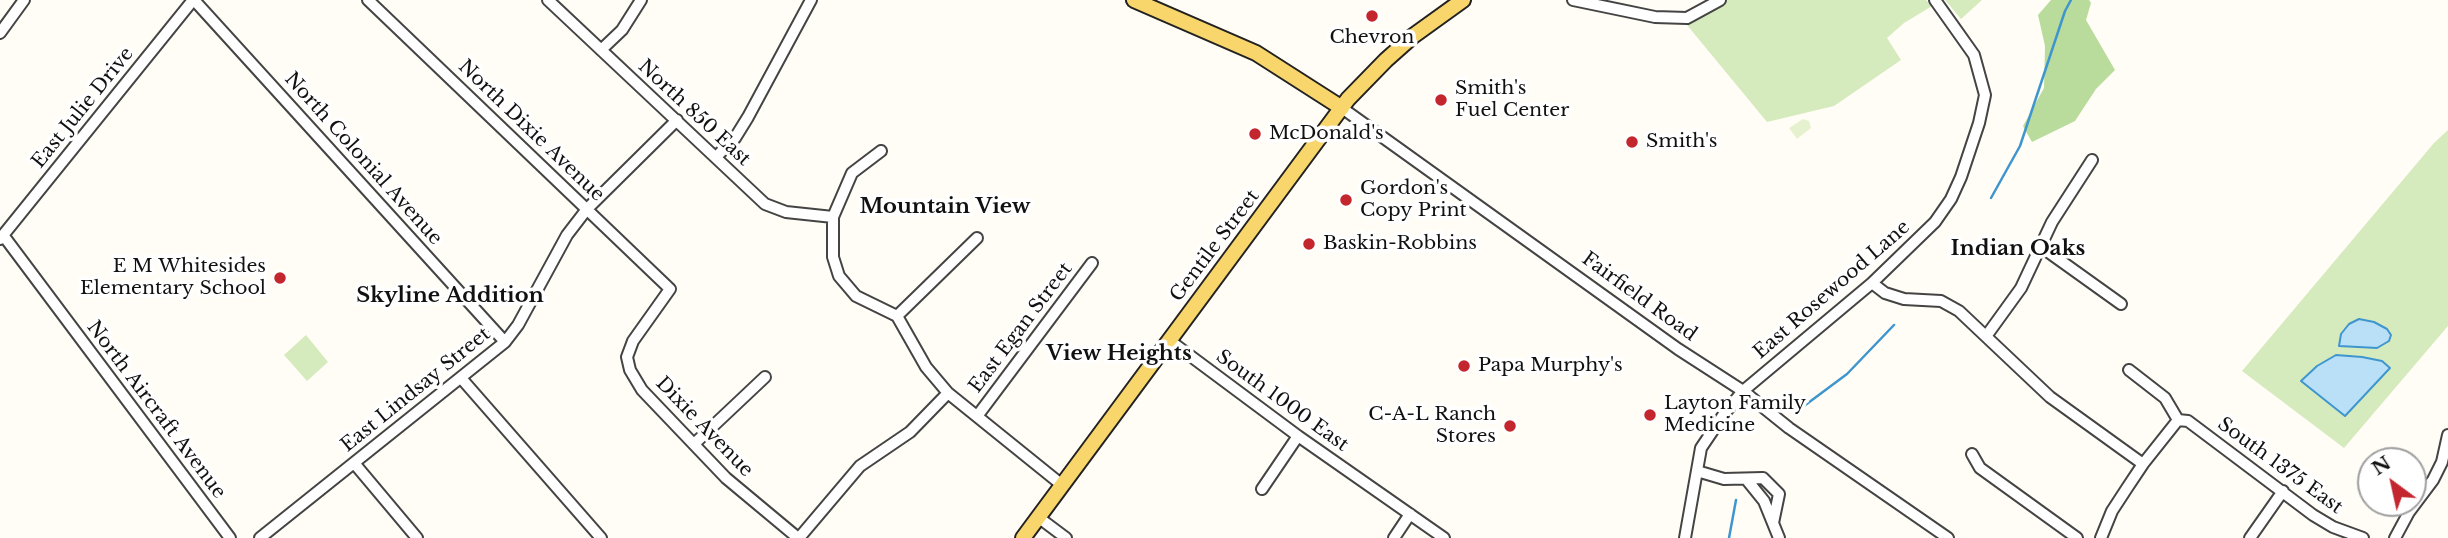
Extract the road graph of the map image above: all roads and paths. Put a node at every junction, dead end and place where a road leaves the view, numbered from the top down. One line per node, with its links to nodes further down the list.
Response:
1 (24, 0): 12 (street)
2 (193, 0): 21 (street, East Julie Drive); 31 (street, North Colonial Avenue)
3 (368, 0): 19 (street, North Dixie Avenue)
4 (548, 0): 13 (street, North 850 East)
5 (641, 0): 13 (street)
6 (811, 0): 17 (street)
7 (1134, 0): 14 (main road, Fairfield Road)
8 (1463, 0): 14 (main road, Gentile Street)
9 (1573, 0): 10 (street)
10 (1720, 0)
11 (1936, 0): 25 (street, East Rosewood Lane)
12 (0, 33)
13 (601, 50): 15 (street, North 850 East)
14 (1342, 108): 30 (main road, Gentile Street); 35 (street, Fairfield Road)
15 (677, 120): 17 (street, North 850 East); 19 (street, East Lindsay Street)
16 (881, 151): 20 (street)
17 (716, 157): 20 (street, North 850 East)
18 (2092, 160): 23 (street)
19 (587, 209): 26 (street, North Dixie Avenue); 31 (street, East Lindsay Street)
20 (833, 217): 28 (street)
21 (2, 237): 54 (street, North Aircraft Avenue)
22 (977, 238): 28 (street)
23 (2040, 246): 27 (street); 29 (street)
24 (1092, 263): 37 (street, East Egan Street)
25 (1872, 283): 29 (street); 35 (street, East Rosewood Lane)
26 (670, 289): 41 (street, Dixie Avenue)
27 (2121, 304)
28 (897, 316): 36 (street)
29 (1987, 335): 45 (street)
30 (1169, 340): 40 (street, South 1000 East); 48 (main road, Gentile Street)
31 (505, 342): 34 (street, East Lindsay Street)
32 (2129, 370): 38 (street)
33 (765, 377): 41 (street)
34 (461, 378): 43 (street, East Lindsay Street); 57 (street)
35 (1743, 391): 46 (street, East Rosewood Lane); 65 (street, Fairfield Road)
36 (948, 393): 37 (street); 58 (street)
37 (978, 415): 48 (street)
38 (2178, 420): 45 (street); 50 (street, South 1375 East)
39 (2448, 435): 44 (street)
40 (1298, 436): 49 (street); 51 (street, South 1000 East)
41 (694, 444): 58 (street, Dixie Avenue)
42 (1972, 454): 66 (street)
43 (354, 463): 55 (street, East Lindsay Street); 56 (street)
44 (2445, 463): 70 (street)
45 (2143, 464): 67 (street)
46 (1697, 471): 47 (street); 63 (street, East Rosewood Lane)
47 (1747, 480): 53 (street); 53 (street)
48 (1062, 485): 52 (main road, Gentile Street)
49 (1262, 489)
50 (2283, 491): 68 (street); 69 (street, South 1375 East)
51 (1410, 514): 61 (street); 62 (street, South 1000 East)
52 (1038, 517): 59 (main road, Gentile Street); 60 (street)
53 (1773, 523): 64 (street)
54 (230, 538)
55 (260, 538)
56 (417, 538)
57 (601, 538)
58 (799, 538)
59 (1023, 538)
60 (1066, 538)
61 (1394, 538)
62 (1444, 538)
63 (1685, 538)
64 (1779, 538)
65 (1948, 538)
66 (2077, 538)
67 (2101, 538)
68 (2250, 538)
69 (2363, 538)
70 (2395, 538)

